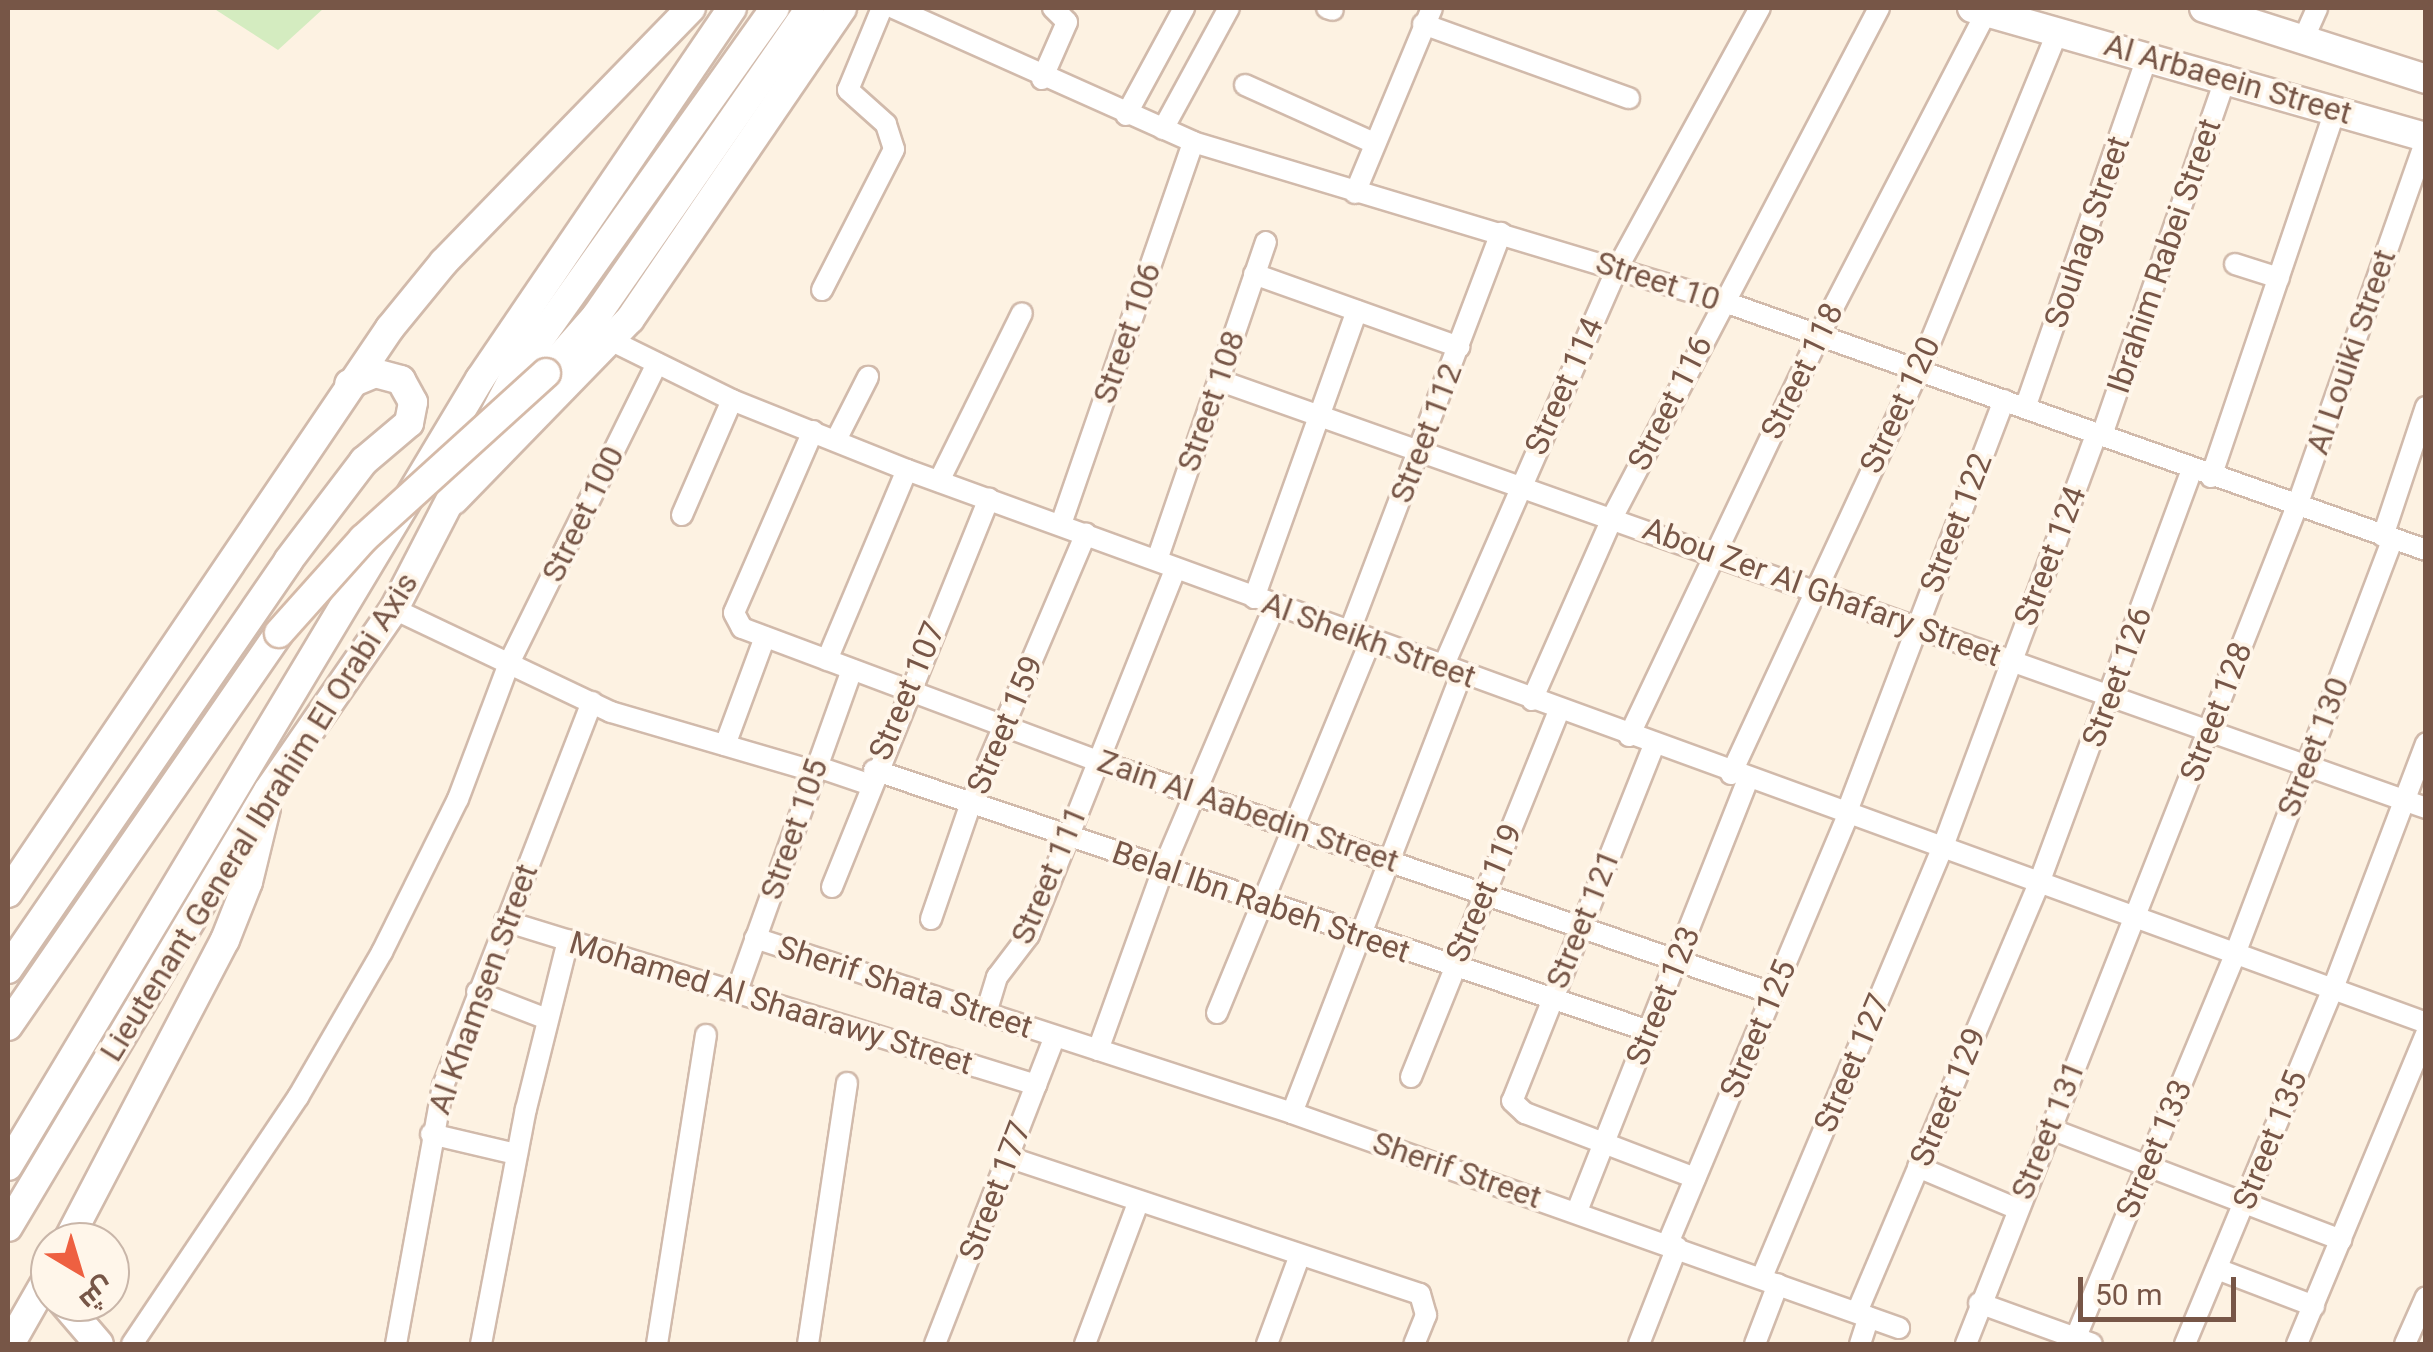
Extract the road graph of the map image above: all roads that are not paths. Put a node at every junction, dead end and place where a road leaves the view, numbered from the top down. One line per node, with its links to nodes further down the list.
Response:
1 (692, 8): 49 (main road)
2 (732, 8): 76 (main road, Lieutenant General Ibrahim El Orabi Axis)
3 (775, 8): 65 (main road, Lieutenant General Ibrahim El Orabi Axis)
4 (810, 8): 141 (main road, bridge)
5 (842, 8): 43 (main road)
6 (882, 8): 38 (street)
7 (894, 8): 21 (street, Street 10)
8 (1053, 8): 21 (street)
9 (1184, 8): 26 (street)
10 (1229, 8): 27 (street)
11 (1760, 8): 35 (street, Street 114)
12 (1879, 8): 39 (street, Street 116)
13 (2204, 8): 18 (main road, Al Arbaeein Street)
14 (2317, 8): 18 (street)
15 (1979, 10): 17 (main road, Al Arbaeein Street); 42 (street, Street 118)
16 (1427, 16): 24 (street); 30 (street)
17 (2058, 31): 19 (main road, Al Arbaeein Street); 46 (street, Street 120)
18 (2303, 40): 22 (main road, Al Arbaeein Street)
19 (2148, 56): 20 (main road, Al Arbaeein Street); 52 (street, Souhag Street)
20 (2226, 76): 25 (main road, Al Arbaeein Street); 56 (street, Ibrahim Rabei Street)
21 (1042, 78): 26 (street, Street 10)
22 (2426, 80)
23 (1245, 85): 30 (street)
24 (1629, 98)
25 (2335, 110): 28 (main road, Al Arbaeein Street); 37 (street, Street 126)
26 (1126, 114): 27 (street, Street 10)
27 (1163, 130): 29 (street, Street 10)
28 (2426, 139): 64 (street, Al Louiki Street)
29 (1193, 142): 31 (street, Street 10); 68 (street, Street 106)
30 (1372, 142): 31 (street)
31 (1355, 193): 32 (street, Street 10)
32 (1502, 234): 35 (street, Street 10); 44 (street, Street 112)
33 (1266, 242): 36 (street, Street 108)
34 (2235, 264): 37 (street)
35 (1618, 266): 39 (street, Street 10); 62 (street, Street 114)
36 (1254, 274): 40 (street); 48 (street, Street 108)
37 (2278, 278): 60 (street, Street 126)
38 (822, 290)
39 (1722, 301): 42 (street, Street 10); 67 (street, Street 116)
40 (1357, 312): 44 (street); 54 (street)
41 (1022, 313): 61 (street)
42 (1819, 335): 46 (street, Street 10); 72 (street, Street 118)
43 (612, 342): 45 (street, Al Sheikh Street); 65 (main road)
44 (1459, 346): 58 (street, Street 112)
45 (657, 364): 50 (street, Al Sheikh Street); 86 (street, Street 100)
46 (1918, 372): 51 (street, Street 10); 75 (street, Street 120)
47 (868, 378): 57 (street)
48 (1218, 380): 54 (street, Abou Zer Al Ghafary Street); 74 (street, Street 108)
49 (349, 384): 73 (main road); 119 (main road)
50 (732, 400): 55 (street, Al Sheikh Street); 66 (street)
51 (2004, 400): 52 (street, Street 10); 80 (street, Street 122)
52 (2025, 408): 56 (street, Street 10)
53 (2426, 408): 70 (street, Street 130)
54 (1320, 416): 58 (street, Abou Zer Al Ghafary Street); 77 (street)
55 (813, 431): 57 (street, Al Sheikh Street); 82 (street, Zain Al Aabedin Street)
56 (2099, 434): 60 (street, Street 10); 85 (street, Street 124)
57 (836, 440): 59 (street, Al Sheikh Street)
58 (1418, 453): 62 (street, Abou Zer Al Ghafary Street); 81 (street, Street 112)
59 (908, 470): 61 (street, Al Sheikh Street); 84 (street)
60 (2202, 473): 64 (street, Street 10); 90 (street, Street 126)
61 (939, 481): 63 (street, Al Sheikh Street)
62 (1519, 485): 67 (street, Abou Zer Al Ghafary Street); 88 (street, Street 114)
63 (989, 498): 68 (street, Al Sheikh Street); 89 (street, Street 107)
64 (2297, 506): 70 (street, Street 10); 95 (street, Street 128)
65 (442, 511): 79 (main road, Lieutenant General Ibrahim El Orabi Axis)
66 (682, 515)
67 (1612, 516): 72 (street, Abou Zer Al Ghafary Street); 91 (street, Street 116)
68 (1061, 524): 69 (street, Al Sheikh Street)
69 (1086, 533): 74 (street, Al Sheikh Street); 94 (street, Street 159)
70 (2388, 538): 71 (street, Street 10); 101 (street, Street 130)
71 (2426, 550)
72 (1712, 554): 75 (street, Abou Zer Al Ghafary Street); 96 (street, Street 118)
73 (288, 560): 76 (main road); 130 (main road)
74 (1167, 564): 77 (street, Al Sheikh Street); 100 (street, Street 111)
75 (1813, 590): 80 (street, Abou Zer Al Ghafary Street); 104 (street, Street 120)
76 (355, 595): 157 (main road, Lieutenant General Ibrahim El Orabi Axis)
77 (1254, 598): 78 (street, Al Sheikh Street)
78 (1275, 605): 81 (street, Al Sheikh Street); 106 (street)
79 (394, 609): 86 (street, Belal Ibn Rabeh Street); 105 (main road, Lieutenant General Ibrahim El Orabi Axis)
80 (1915, 629): 85 (street, Abou Zer Al Ghafary Street); 110 (street, Street 122)
81 (1349, 632): 83 (street, Al Sheikh Street)
82 (765, 637): 84 (street, Zain Al Aabedin Street); 98 (street)
83 (1371, 640): 88 (street, Al Sheikh Street); 111 (street)
84 (828, 660): 87 (street, Zain Al Aabedin Street)
85 (2010, 661): 90 (street, Abou Zer Al Ghafary Street); 113 (street, Street 124)
86 (509, 663): 92 (street, Belal Ibn Rabeh Street); 181 (street, Street 100)
87 (852, 670): 89 (street, Zain Al Aabedin Street); 102 (street, Street 105)
88 (1452, 670): 91 (street, Al Sheikh Street); 114 (street, Street 114)
89 (909, 691): 94 (street, Zain Al Aabedin Street); 103 (street, Street 107)
90 (2111, 695): 95 (street, Abou Zer Al Ghafary Street); 116 (street, Street 126)
91 (1532, 700): 93 (street, Al Sheikh Street)
92 (592, 702): 98 (street, Belal Ibn Rabeh Street); 123 (street, Al Khamsen Street)
93 (1559, 710): 96 (street, Al Sheikh Street); 118 (street, Street 119)
94 (1004, 727): 100 (street, Zain Al Aabedin Street); 108 (street, Street 159)
95 (2208, 732): 101 (street, Abou Zer Al Ghafary Street); 121 (street, Street 128)
96 (1629, 736): 99 (street, Al Sheikh Street)
97 (2426, 743): 107 (street, Street 135)
98 (725, 745): 102 (street, Belal Ibn Rabeh Street)
99 (1654, 745): 104 (street, Al Sheikh Street); 124 (street, Street 121)
100 (1098, 761): 106 (street, Zain Al Aabedin Street); 112 (street, Street 111)
101 (2305, 768): 107 (street, Abou Zer Al Ghafary Street); 128 (street, Street 130)
102 (814, 769): 103 (street, Belal Ibn Rabeh Street); 126 (street, Street 105)
103 (871, 777): 108 (street, Belal Ibn Rabeh Street); 117 (street, Street 107)
104 (1740, 777): 110 (street, Al Sheikh Street); 129 (street, Street 123)
105 (268, 792): 164 (main road); 165 (main road, Lieutenant General Ibrahim El Orabi Axis)
106 (1195, 795): 111 (street, Zain Al Aabedin Street); 115 (street)
107 (2404, 800): 109 (street, Abou Zer Al Ghafary Street); 133 (street, Street 135)
108 (972, 803): 112 (street, Belal Ibn Rabeh Street); 122 (street, Street 159)
109 (2426, 808)
110 (1846, 815): 113 (street, Al Sheikh Street); 135 (street, Street 125)
111 (1291, 826): 114 (street, Zain Al Aabedin Street); 120 (street)
112 (1066, 834): 115 (street, Belal Ibn Rabeh Street); 137 (street, Street 111)
113 (1942, 848): 116 (street, Al Sheikh Street); 170 (street, Street 127)
114 (1389, 858): 118 (street, Zain Al Aabedin Street); 125 (street, Street 114)
115 (1163, 869): 120 (street, Belal Ibn Rabeh Street); 146 (street)
116 (2038, 883): 121 (street, Al Sheikh Street); 158 (street, Street 129)
117 (832, 887)
118 (1485, 892): 124 (street, Zain Al Aabedin Street); 131 (street, Street 119)
119 (8, 893)
120 (1258, 901): 125 (street, Belal Ibn Rabeh Street); 138 (street)
121 (2136, 917): 128 (street, Al Sheikh Street); 151 (street, Street 131)
122 (930, 919)
123 (505, 921): 127 (street, Mohamed Al Shaarawy Street); 134 (street, Al Khamsen Street)
124 (1580, 925): 129 (street, Zain Al Aabedin Street); 136 (street, Street 121)
125 (1360, 935): 131 (street, Belal Ibn Rabeh Street); 150 (street, Street 114)
126 (755, 938): 132 (street, Street 105); 137 (street, Sherif Shata Street)
127 (568, 940): 132 (street, Mohamed Al Shaarawy Street); 139 (street, Al Khamsen Street)
128 (2235, 954): 133 (street, Al Sheikh Street); 156 (street, Street 133)
129 (1678, 960): 135 (street, Zain Al Aabedin Street); 142 (street, Street 123)
130 (8, 968)
131 (1453, 968): 136 (street, Belal Ibn Rabeh Street); 147 (street, Street 119)
132 (738, 988): 149 (street, Mohamed Al Shaarawy Street)
133 (2332, 991): 140 (street, Al Sheikh Street); 161 (street, Street 135)
134 (476, 992): 139 (street); 152 (street, Al Khamsen Street)
135 (1774, 994): 159 (street, Street 125)
136 (1550, 1000): 142 (street, Belal Ibn Rabeh Street); 153 (street, Street 121)
137 (986, 1013): 145 (street, Sherif Shata Street)
138 (1217, 1013)
139 (547, 1019): 154 (street, Al Khamsen Street)
140 (2426, 1024)
141 (8, 1026)
142 (1649, 1031): 153 (street, Street 123)
143 (2426, 1034): 166 (street)
144 (706, 1036): 184 (street)
145 (1055, 1037): 146 (street, Sherif Street); 149 (street, Street 177)
146 (1098, 1050): 150 (street, Sherif Street)
147 (1410, 1077)
148 (847, 1083): 185 (street)
149 (1036, 1086): 155 (street, Street 177)
150 (1292, 1113): 163 (street, Sherif Street)
151 (2048, 1128): 156 (street); 162 (street, Street 131)
152 (431, 1134): 154 (street); 182 (street, Al Khamsen Street)
153 (1604, 1141): 159 (street); 163 (street, Street 123)
154 (516, 1154): 183 (street, Al Khamsen Street)
155 (1008, 1157): 160 (street); 186 (street, Street 177)
156 (2147, 1165): 161 (street); 178 (street, Street 133)
157 (8, 1166)
158 (1918, 1167): 162 (street); 174 (street, Street 129)
159 (1695, 1178): 167 (street, Street 125)
160 (1138, 1203): 168 (street); 187 (street)
161 (2244, 1203): 166 (street); 169 (street, Street 135)
162 (2015, 1208): 172 (street, Street 131)
163 (1577, 1211): 167 (street, Sherif Street)
164 (77, 1222)
165 (8, 1227)
166 (2341, 1240): 173 (street)
167 (1672, 1245): 170 (street, Sherif Street); 190 (street, Street 125)
168 (1300, 1255): 188 (street); 189 (street)
169 (2217, 1269): 173 (street); 194 (street, Street 135)
170 (1770, 1281): 174 (street, Sherif Street); 191 (street, Street 127)
171 (2426, 1297): 196 (street)
172 (1979, 1304): 178 (street); 193 (street, Street 131)
173 (2314, 1306): 195 (street)
174 (1863, 1315): 177 (street); 192 (street, Street 129)
175 (30, 1316): 179 (main road)
176 (81, 1322): 180 (main road)
177 (1898, 1328)
178 (2080, 1342)
179 (10, 1344)
180 (98, 1344)
181 (132, 1344)
182 (396, 1344)
183 (481, 1344)
184 (656, 1344)
185 (808, 1344)
186 (935, 1344)
187 (1085, 1344)
188 (1267, 1344)
189 (1414, 1344)
190 (1638, 1344)
191 (1755, 1344)
192 (1860, 1344)
193 (1966, 1344)
194 (2185, 1344)
195 (2297, 1344)
196 (2405, 1344)

